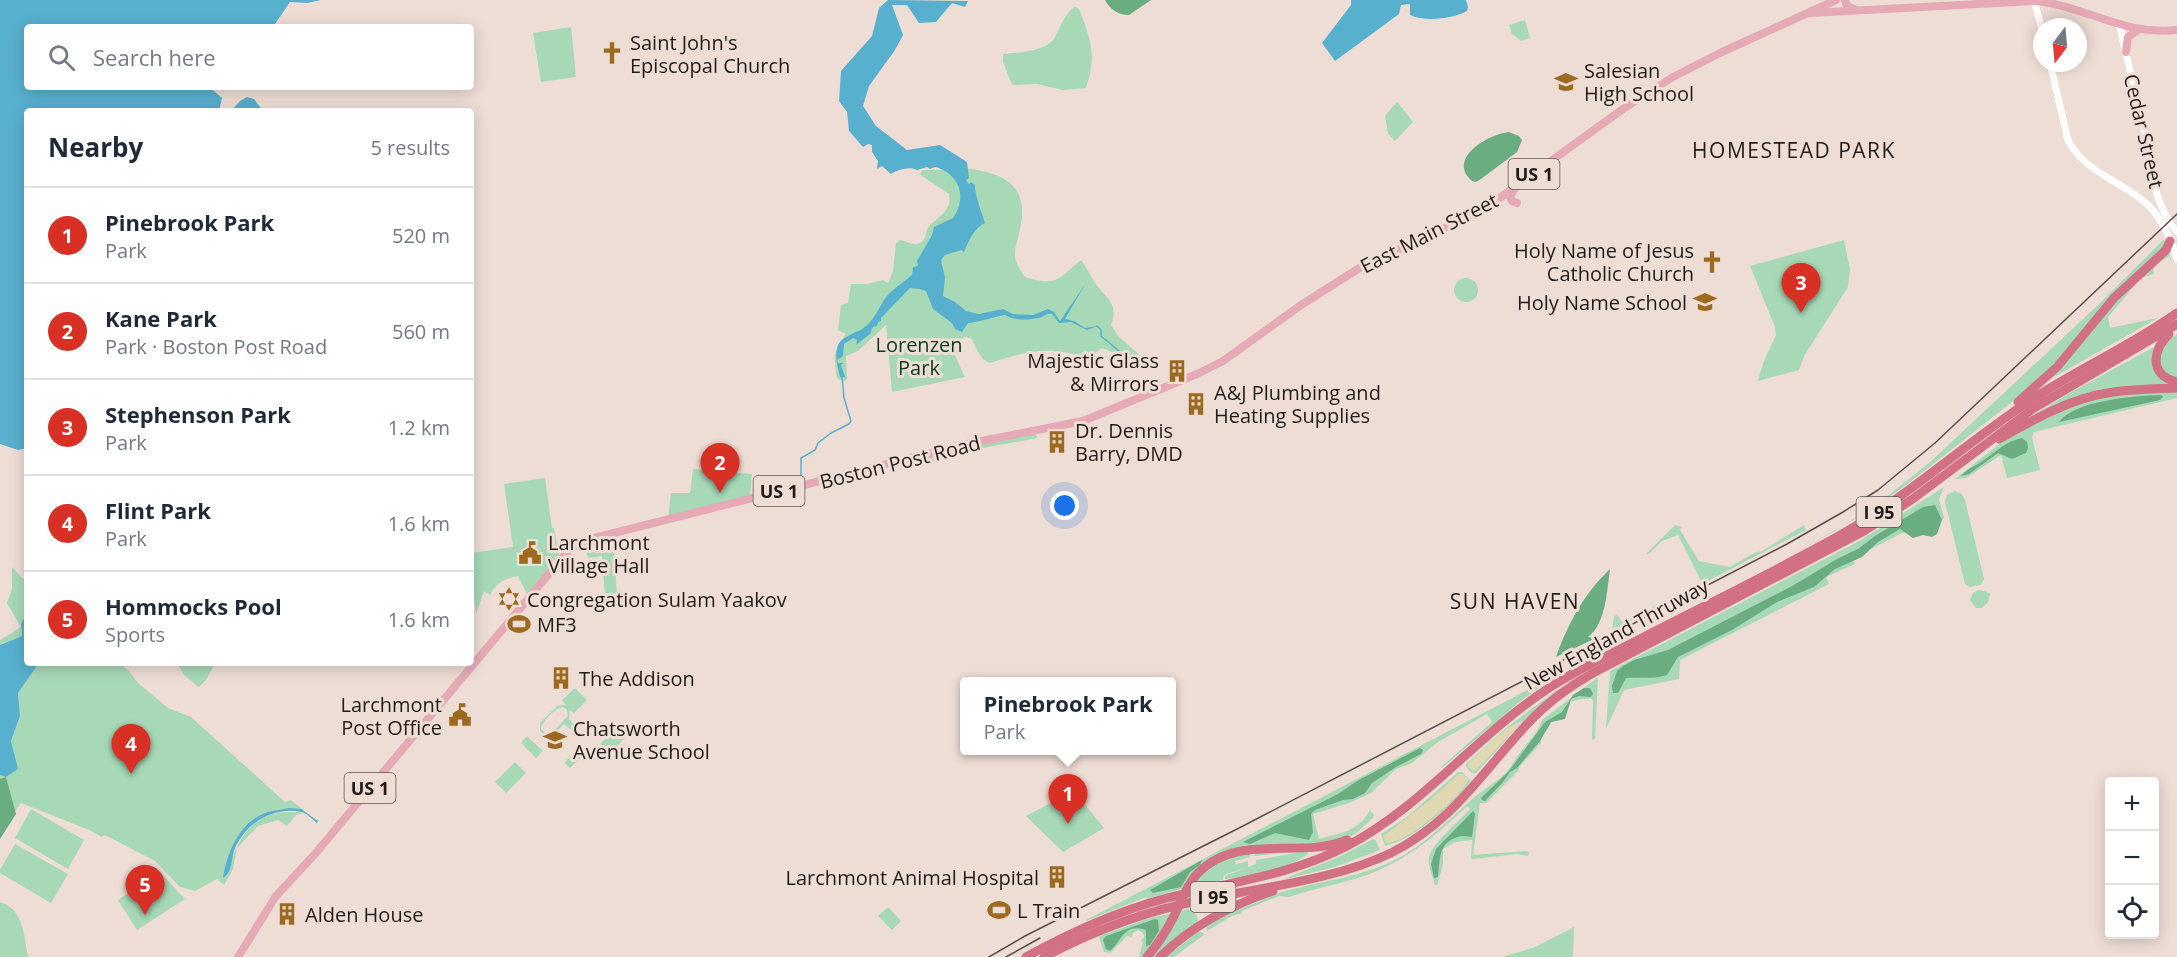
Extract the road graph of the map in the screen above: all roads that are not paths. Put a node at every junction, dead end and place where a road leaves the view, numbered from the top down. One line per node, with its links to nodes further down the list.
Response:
1 (1836, 0): 5 (main road, East Main Street / US 1)
2 (1845, 0): 4 (main road)
3 (2034, 1): 4 (main road, US 1); 6 (main road); 7 (main road, US 1)
4 (1859, 11): 5 (main road, US 1)
5 (1809, 13): 12 (main road, East Main Street / US 1)
6 (2039, 18)
7 (2120, 26): 8 (main road, US 1); 10 (main road, Cedar Street)
8 (2138, 30): 9 (main road, US 1); 10 (main road)
9 (2177, 30)
10 (2126, 52): 14 (main road, Cedar Street)
11 (2052, 72): 15 (main road)
12 (1515, 188): 13 (main road); 18 (main road, East Main Street / US 1)
13 (1517, 203)
14 (2177, 232)
15 (2170, 241): 17 (main road); 23 (highway)
16 (2177, 250): 17 (main road)
17 (2177, 258)
18 (1301, 305): 24 (main road, Boston Post Road / US 1)
19 (2177, 313): 23 (highway, New England Thruway / I 95)
20 (2177, 324): 21 (highway); 23 (highway, New England Thruway / I 95)
21 (2177, 382)
22 (2177, 388): 23 (highway)
23 (1973, 448): 26 (highway, New England Thruway / I 95); 27 (highway, New England Thruway / I 95)
24 (474, 664)
25 (472, 666): 28 (main road, Boston Post Road / US 1)
26 (1368, 834): 29 (highway, New England Thruway / I 95); 31 (highway)
27 (1338, 872): 30 (highway, New England Thruway / I 95); 32 (highway)
28 (238, 957)
29 (1026, 957)
30 (1044, 957)
31 (1147, 957)
32 (1160, 957)

